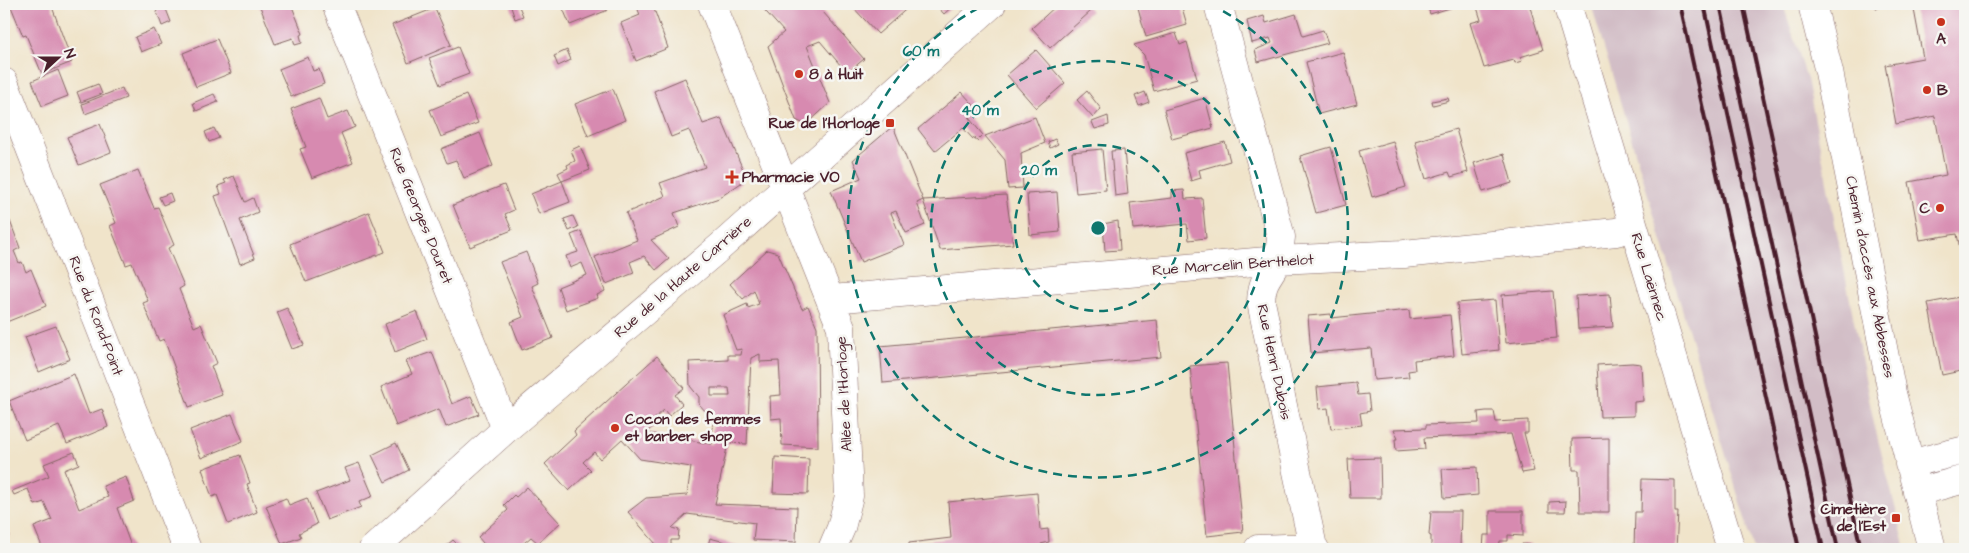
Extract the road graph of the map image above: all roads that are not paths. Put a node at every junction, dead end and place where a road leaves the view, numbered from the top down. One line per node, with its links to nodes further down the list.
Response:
1 (336, 4): 12 (street, Rue Georges Douret)
2 (712, 4): 8 (street, Allée de l'Horloge)
3 (992, 4): 8 (street, Rue de la Haute Carrière)
4 (1218, 4): 10 (street, Rue Henri Dubois)
5 (1567, 4): 9 (street, Rue Laënnec)
6 (1812, 4): 14 (street, Chemin d'accès aux Abbesses)
7 (4, 82): 18 (street, Rue du Rond-Point)
8 (786, 187): 11 (street, Allée de l'Horloge); 12 (street, Rue de la Haute Carrière)
9 (1634, 227): 10 (street, Rue Marcelin Berthelot); 22 (street, Rue Laënnec)
10 (1278, 260): 11 (street, Rue Marcelin Berthelot); 17 (street, Rue Henri Dubois)
11 (832, 299): 20 (street, Allée de l'Horloge)
12 (506, 429): 19 (street, Rue de la Haute Carrière)
13 (1965, 450): 14 (street)
14 (1909, 464): 16 (street, Chemin d'accès aux Abbesses)
15 (1965, 479): 16 (street)
16 (1917, 492): 23 (street, Chemin d'accès aux Abbesses)
17 (1314, 548): 21 (street)
18 (187, 549)
19 (374, 549)
20 (832, 549)
21 (1258, 549)
22 (1731, 549)
23 (1932, 549)

